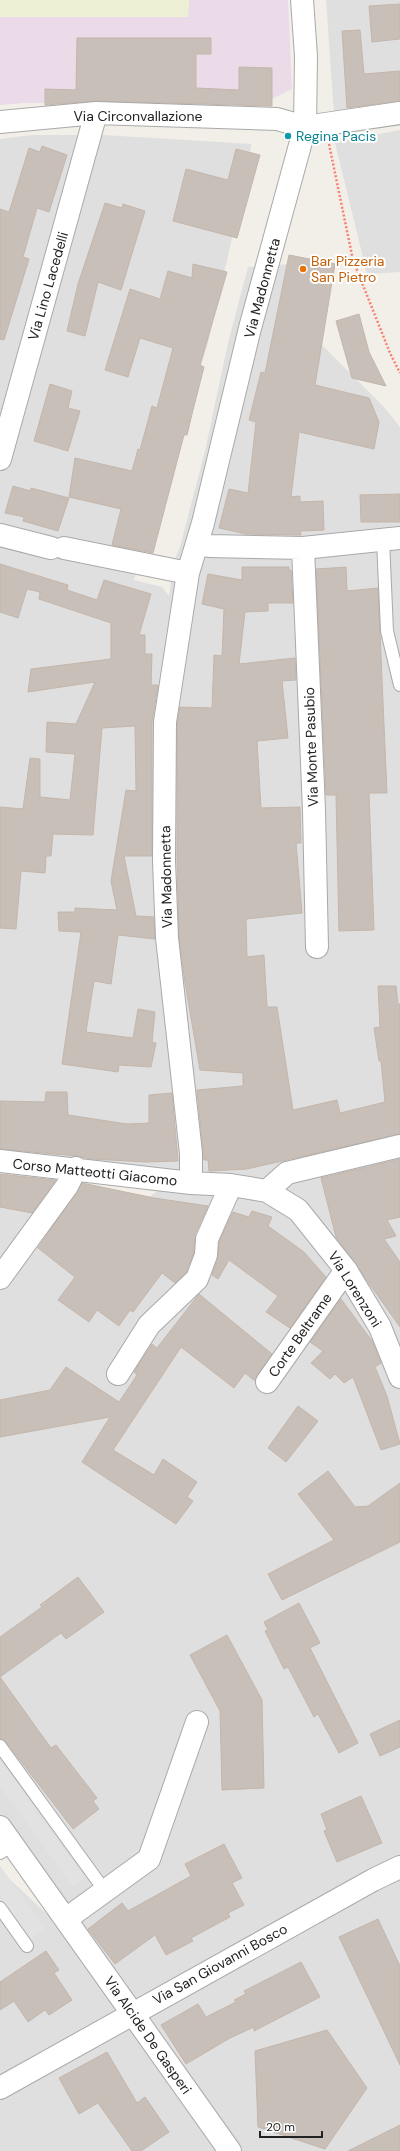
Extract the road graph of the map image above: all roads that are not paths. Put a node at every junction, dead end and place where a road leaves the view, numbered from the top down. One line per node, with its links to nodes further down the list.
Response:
1 (302, 0): 5 (street, Via Madonnetta)
2 (96, 113): 4 (street, Via Circonvallazione); 5 (street, Via Circonvallazione); 6 (street, Via Lino Lacedelli)
3 (400, 113): 5 (street)
4 (0, 122)
5 (315, 126): 9 (street, Via Madonnetta)
6 (0, 460)
7 (0, 535): 11 (street)
8 (392, 539): 10 (street); 12 (lane)
9 (197, 544): 10 (street); 11 (street, Via Madonnetta)
10 (303, 548): 13 (street, Via Monte Pasubio)
11 (188, 573): 17 (street, Via Madonnetta)
12 (400, 685)
13 (317, 947)
14 (400, 1146): 19 (street)
15 (0, 1161): 16 (street, Corso Matteotti Giacomo)
16 (76, 1168): 17 (street, Corso Matteotti Giacomo); 21 (street)
17 (191, 1183): 18 (street, Corso Matteotti Giacomo)
18 (231, 1185): 19 (street, Corso Matteotti Giacomo); 22 (street)
19 (267, 1191): 20 (street, Via Lorenzoni)
20 (346, 1270): 23 (street, Via Lorenzoni); 24 (street, Corte Beltrame)
21 (0, 1278)
22 (118, 1374)
23 (400, 1377)
24 (268, 1382)
25 (197, 1722): 30 (street)
26 (0, 1746): 30 (lane)
27 (0, 1827): 28 (street, Via Alcide De Gasperi)
28 (6, 1848): 32 (street, Via Alcide De Gasperi)
29 (400, 1867): 34 (street, Via San Giovanni Bosco)
30 (104, 1891): 32 (street)
31 (0, 1908): 33 (lane)
32 (66, 1919): 34 (street, Via Alcide De Gasperi)
33 (27, 1946)
34 (131, 2013): 35 (street, Via San Giovanni Bosco); 36 (street, Via Alcide De Gasperi)
35 (0, 2088)
36 (230, 2151)

